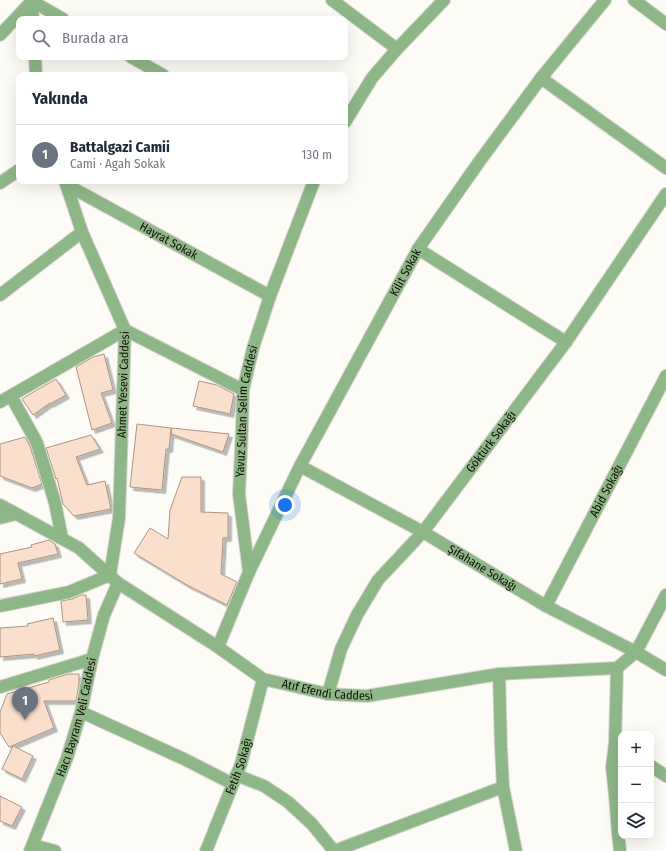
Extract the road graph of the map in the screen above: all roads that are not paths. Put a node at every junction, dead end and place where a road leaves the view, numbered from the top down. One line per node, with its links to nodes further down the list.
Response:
1 (332, 0): 12 (street)
2 (444, 0): 12 (street)
3 (605, 0): 17 (street, Kilit Sokak)
4 (634, 0): 10 (street)
5 (32, 1): 6 (street); 7 (street); 8 (street)
6 (17, 16)
7 (33, 16)
8 (58, 16)
9 (16, 18): 11 (street)
10 (666, 24)
11 (0, 34)
12 (397, 48): 18 (street)
13 (35, 60): 15 (street)
14 (136, 60): 16 (street)
15 (36, 72)
16 (158, 72)
17 (541, 78): 19 (street); 27 (street, Kilit Sokak)
18 (348, 117)
19 (666, 168)
20 (16, 172): 21 (street)
21 (0, 184)
22 (66, 184): 26 (street, Ahmet Yesevi Caddesi)
23 (68, 184): 29 (street, Hayrat Sokak)
24 (313, 184): 29 (street, Yavuz Sultan Selim Caddesi)
25 (666, 194): 31 (street, Göktürk Sokağı)
26 (82, 232): 28 (street); 30 (street, Ahmet Yesevi Caddesi)
27 (418, 249): 31 (street); 36 (street, Kilit Sokak)
28 (0, 295)
29 (270, 296): 33 (street, Yavuz Sultan Selim Caddesi)
30 (125, 330): 33 (street); 34 (street); 43 (street, Ahmet Yesevi Caddesi)
31 (566, 342): 40 (street, Göktürk Sokağı)
32 (666, 376): 46 (street, Abid Sokağı)
33 (243, 390): 42 (street, Yavuz Sultan Selim Caddesi)
34 (11, 396): 35 (street); 41 (street)
35 (0, 402)
36 (300, 466): 40 (street, Şifahane Sokağı); 42 (street, Kilit Sokak)
37 (0, 505): 38 (street, Atıf Efendi Caddesi)
38 (16, 514): 39 (street); 41 (street, Atıf Efendi Caddesi)
39 (0, 518)
40 (423, 532): 46 (street, Şifahane Sokağı); 55 (street, Göktürk Sokağı)
41 (62, 538): 43 (street, Atıf Efendi Caddesi)
42 (249, 572): 47 (street)
43 (114, 579): 45 (street); 47 (street, Atıf Efendi Caddesi); 49 (street, Hacı Bayram Veli Caddesi)
44 (666, 595): 48 (street)
45 (0, 606)
46 (546, 606): 48 (street, Şifahane Sokağı)
47 (218, 646): 53 (street, Atıf Efendi Caddesi)
48 (636, 652): 50 (street); 51 (street, Şifahane Sokağı)
49 (92, 660): 54 (street); 56 (street, Hacı Bayram Veli Caddesi)
50 (617, 668): 52 (street, Atıf Efendi Caddesi); 57 (street)
51 (666, 670)
52 (499, 674): 55 (street, Atıf Efendi Caddesi); 61 (street)
53 (263, 679): 55 (street, Atıf Efendi Caddesi); 60 (street, Fetih Sokağı)
54 (0, 687)
55 (328, 694)
56 (81, 712): 60 (street); 62 (street, Hacı Bayram Veli Caddesi)
57 (618, 745): 67 (street)
58 (652, 767): 59 (street)
59 (666, 776)
60 (234, 780): 64 (street, Fetih Sokağı); 65 (street)
61 (503, 787): 65 (street); 66 (street)
62 (31, 848): 63 (street)
63 (55, 851)
64 (206, 851)
65 (334, 851)
66 (516, 851)
67 (620, 851)

